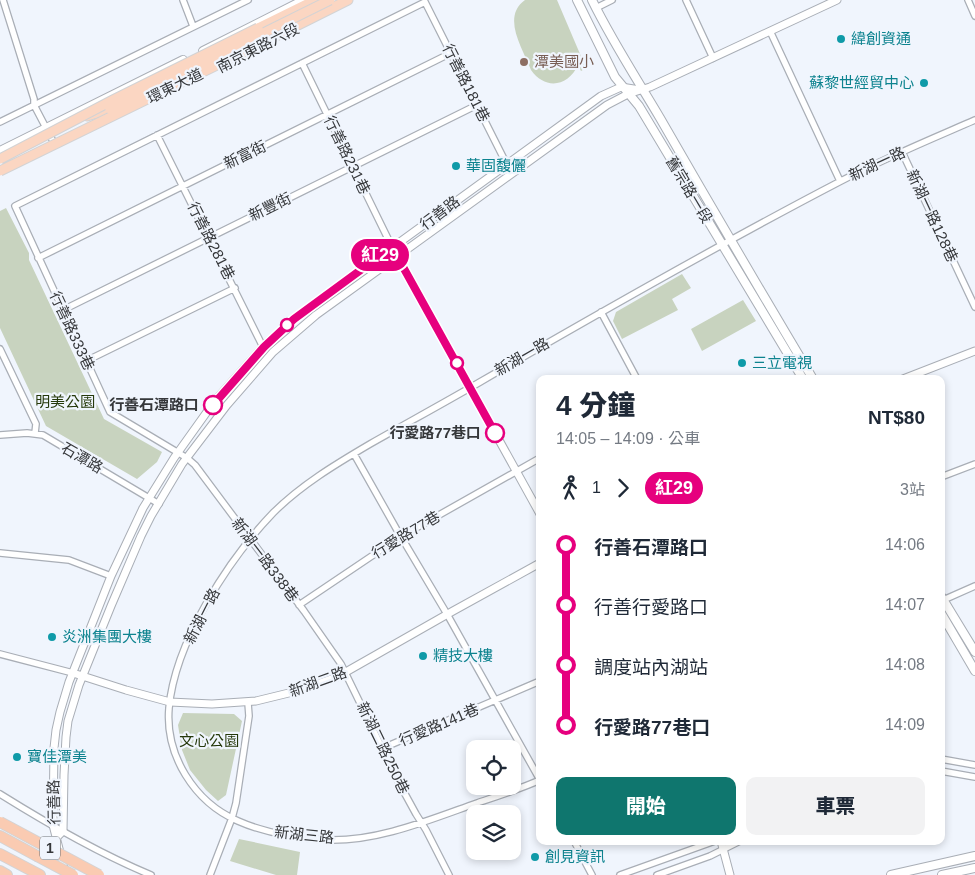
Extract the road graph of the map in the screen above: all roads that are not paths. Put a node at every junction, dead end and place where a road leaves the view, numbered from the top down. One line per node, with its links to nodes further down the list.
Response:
1 (3, 0): 27 (street)
2 (183, 0): 17 (street)
3 (248, 0): 17 (street)
4 (304, 0): 20 (main road, 南京東路六段)
5 (315, 0): 31 (highway, 環東大道, bridge)
6 (330, 0): 29 (highway, bridge)
7 (348, 0): 35 (highway, 環東大道, bridge)
8 (355, 0): 23 (main road, 南京東路六段)
9 (577, 0): 24 (main road, 舊宗路一段)
10 (592, 0): 15 (main road, 舊宗路一段)
11 (612, 0): 15 (street)
12 (687, 0): 21 (street)
13 (837, 0): 18 (street, 行善路)
14 (968, 0): 16 (street)
15 (596, 8): 25 (main road, 舊宗路一段)
16 (975, 16)
17 (193, 26): 27 (street)
18 (770, 31): 21 (street, 行善路); 45 (street)
19 (451, 53): 22 (street, 行善路181巷); 28 (street, 行善路181巷); 30 (street, 新富街)
20 (188, 58): 23 (main road); 34 (main road, 南京東路六段)
21 (713, 58): 25 (street, 行善路)
22 (302, 63): 30 (street, 行善路231巷); 36 (street)
23 (198, 78): 37 (main road, 南京東路六段)
24 (621, 87): 25 (street); 26 (main road, 舊宗路一段); 41 (street, 行善路)
25 (643, 90): 26 (street, 行善路); 48 (main road, 舊宗路一段)
26 (628, 94): 49 (main road, 舊宗路一段); 51 (street, 行善路)
27 (34, 105): 33 (street); 34 (street)
28 (477, 105): 41 (street, 行善路181巷); 42 (street, 新豐街)
29 (110, 109): 31 (highway, bridge); 35 (highway, bridge)
30 (328, 114): 42 (street, 行善路231巷); 46 (street, 新富街)
31 (77, 119): 40 (highway, 環東大道, bridge)
32 (975, 120): 39 (street, 新湖一路)
33 (0, 122)
34 (45, 128): 37 (street); 38 (main road, 南京東路六段)
35 (86, 129): 43 (highway, 環東大道, bridge)
36 (157, 135): 46 (street, 行善路281巷); 52 (street, 行善路333巷)
37 (56, 147): 44 (main road, 南京東路六段)
38 (0, 150)
39 (902, 152): 45 (street, 新湖一路); 54 (street, 新湖一路128巷)
40 (0, 159)
41 (507, 165): 50 (street, 行善路)
42 (353, 167): 47 (street, 新豐街); 50 (street, 行善路231巷)
43 (0, 171)
44 (0, 176)
45 (840, 181): 48 (street, 新湖一路)
46 (183, 186): 47 (street, 行善路281巷); 52 (street, 新富街)
47 (209, 237): 53 (street, 行善路281巷); 55 (street, 新豐街)
48 (730, 239): 49 (street, 新湖一路); 63 (main road, 舊宗路一段)
49 (721, 244): 56 (street, 新湖一路); 62 (main road, 舊宗路一段)
50 (392, 247): 51 (street); 57 (street, 行善路)
51 (397, 257): 65 (street); 70 (street, 行善路)
52 (38, 258): 55 (street, 行善路333巷)
53 (235, 288): 57 (street, 行善路281巷); 60 (street)
54 (975, 308)
55 (63, 310): 60 (street, 行善路333巷)
56 (600, 312): 61 (street); 65 (street, 新湖一路)
57 (264, 347): 68 (street, 行善路)
58 (0, 349): 66 (street)
59 (975, 351): 64 (street)
60 (86, 361): 68 (street, 行善路333巷)
61 (636, 375)
62 (801, 375)
63 (811, 375)
64 (913, 375)
65 (470, 387): 69 (street, 新湖一路); 73 (street)
66 (35, 433): 67 (street, 石潭路); 75 (street, 石潭路)
67 (0, 435)
68 (178, 452): 70 (street, 新湖一路338巷); 75 (street, 行善路)
69 (354, 454): 78 (street); 79 (street, 新湖一路)
70 (187, 458): 76 (street, 行善路); 79 (street, 新湖一路338巷)
71 (536, 460): 73 (street, 行愛路77巷)
72 (975, 464): 74 (street)
73 (516, 471): 77 (street); 78 (street, 行愛路77巷)
74 (945, 475)
75 (149, 497): 76 (street, 石潭路); 82 (street, 行善路)
76 (158, 504): 94 (street, 行善路)
77 (536, 507)
78 (400, 537): 86 (street, 行愛路77巷); 87 (street)
79 (249, 539): 86 (street, 新湖一路338巷); 97 (street, 新湖一路)
80 (0, 553): 82 (street)
81 (536, 566): 87 (street, 新湖二路)
82 (111, 576): 92 (street, 行善路)
83 (975, 586): 84 (street)
84 (945, 598)
85 (945, 604): 89 (main road)
86 (299, 605): 93 (street, 新湖一路338巷)
87 (448, 614): 93 (street, 新湖二路); 96 (street)
88 (945, 620): 91 (main road)
89 (975, 652)
90 (0, 654): 92 (street)
91 (975, 671)
92 (73, 673): 94 (street, 新湖二路); 110 (street, 行善路)
93 (346, 673): 98 (street, 新湖二路); 99 (street, 新湖二路250巷)
94 (83, 677): 97 (street, 新湖二路); 111 (street, 行善路)
95 (536, 683): 96 (street, 行愛路141巷)
96 (496, 701): 99 (street, 行愛路141巷); 103 (street)
97 (170, 702): 98 (street, 新湖二路); 107 (street, 新湖三路)
98 (248, 702): 107 (street)
99 (383, 748): 109 (street, 新湖二路250巷)
100 (945, 759): 101 (street)
101 (975, 765)
102 (945, 771): 104 (street)
103 (536, 773)
104 (975, 777)
105 (536, 781): 109 (street, 新湖三路)
106 (0, 794): 110 (street)
107 (232, 818): 109 (street, 新湖三路); 129 (street)
108 (0, 822): 127 (highway, 1, bridge)
109 (420, 822): 130 (street, 新湖二路250巷)
110 (53, 825): 111 (street); 113 (street, 行善路)
111 (63, 831): 113 (street, 行善路); 128 (street)
112 (0, 836): 126 (highway, 1, bridge)
113 (56, 838): 125 (street)
114 (576, 845): 131 (street)
115 (704, 845): 132 (street)
116 (722, 845): 118 (street)
117 (732, 845): 118 (street)
118 (723, 849): 133 (street); 134 (street)
119 (0, 854): 124 (highway, 1)
120 (975, 856): 135 (main road)
121 (975, 868): 136 (main road)
122 (0, 872): 123 (highway)
123 (7, 875)
124 (40, 875)
125 (66, 875)
126 (73, 875)
127 (99, 875)
128 (151, 875)
129 (210, 875)
130 (449, 875)
131 (592, 875)
132 (620, 875)
133 (657, 875)
134 (730, 875)
135 (891, 875)
136 (942, 875)

